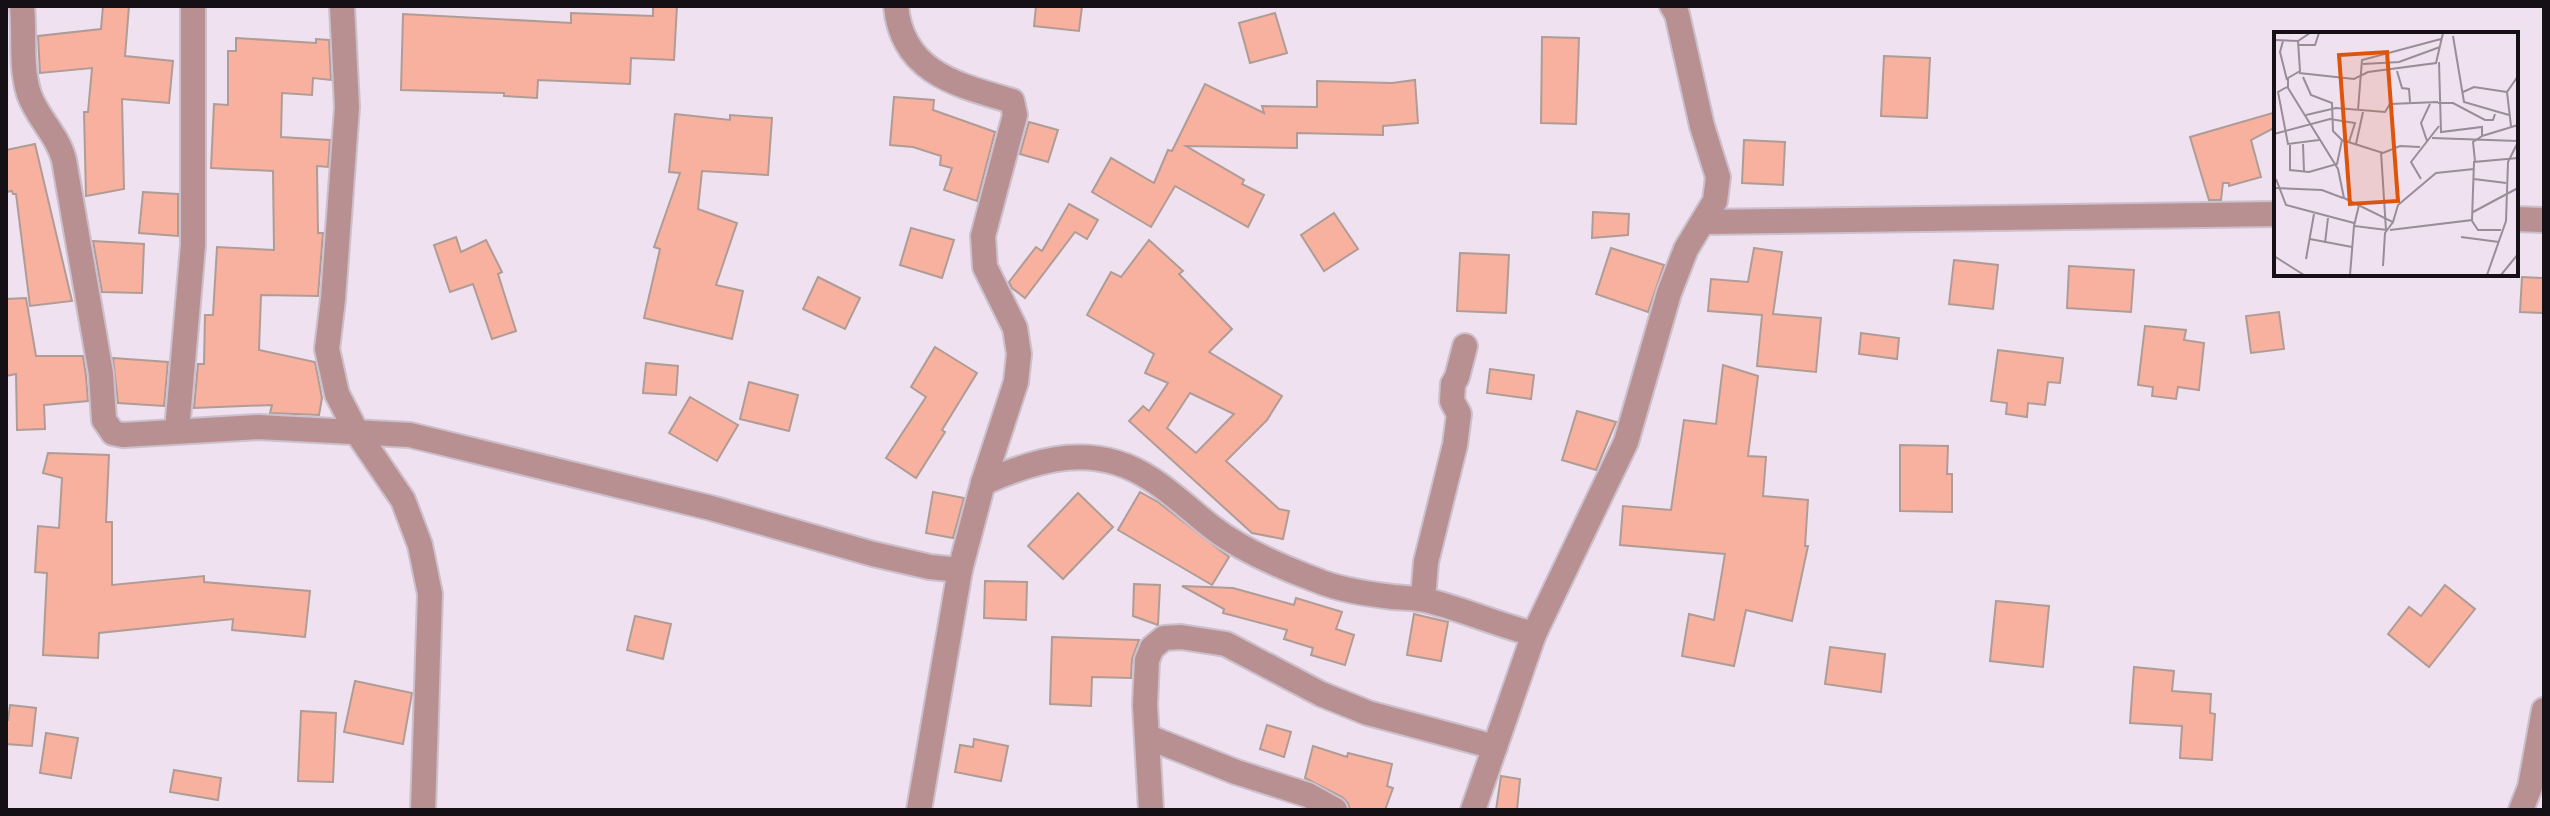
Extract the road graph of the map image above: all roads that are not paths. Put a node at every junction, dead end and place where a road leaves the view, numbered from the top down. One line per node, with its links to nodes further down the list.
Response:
1 (22, 6): 11 (street)
2 (193, 6): 11 (street)
3 (342, 6): 12 (street)
4 (896, 6): 13 (street)
5 (1676, 9): 9 (street)
6 (2274, 214): 9 (street)
7 (2518, 219): 8 (street)
8 (2544, 220)
9 (1704, 222): 16 (street)
10 (1465, 346): 15 (street)
11 (177, 430): 12 (street)
12 (356, 431): 14 (street); 20 (street)
13 (983, 483): 14 (street); 15 (street)
14 (960, 570): 21 (street)
15 (1423, 599): 16 (street)
16 (1534, 634): 19 (street)
17 (2544, 710): 25 (street)
18 (1148, 737): 19 (street); 22 (street); 23 (street)
19 (1495, 747): 24 (street)
20 (423, 810)
21 (919, 810)
22 (1151, 810)
23 (1335, 810)
24 (1473, 810)
25 (2521, 810)

